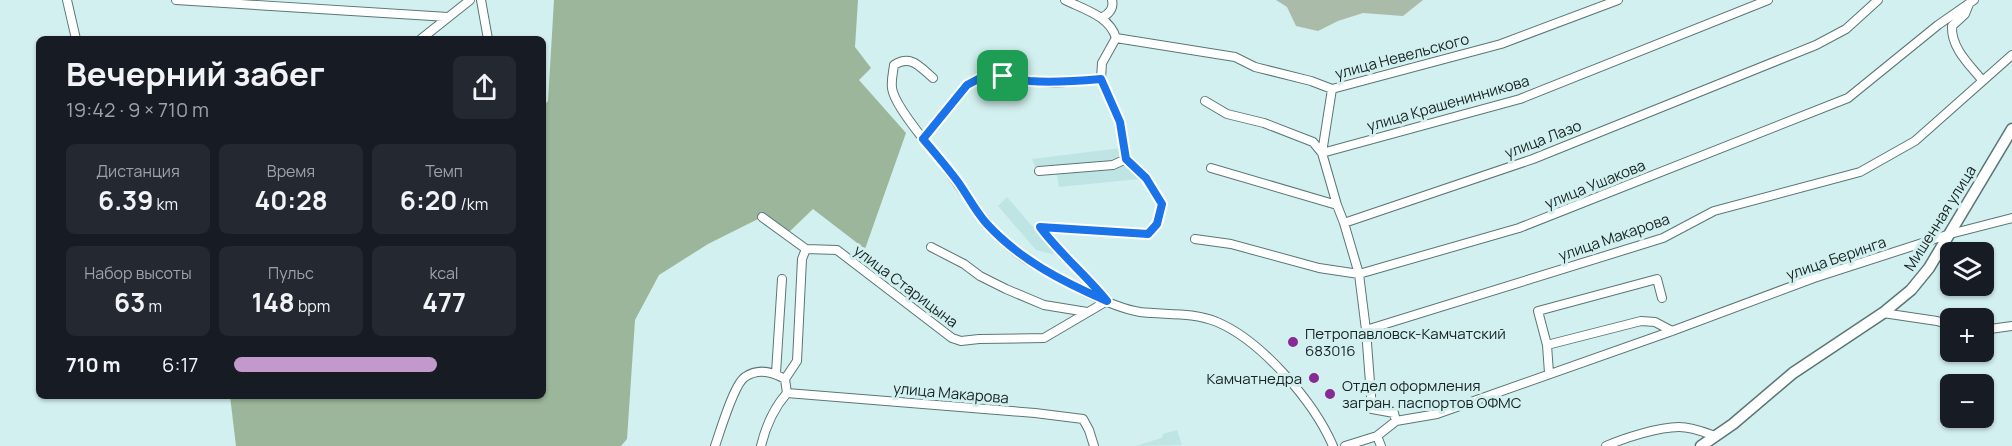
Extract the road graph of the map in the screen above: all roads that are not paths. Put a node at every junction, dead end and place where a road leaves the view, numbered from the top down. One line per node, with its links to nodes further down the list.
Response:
1 (67, 0): 13 (street)
2 (176, 0): 11 (street)
3 (470, 0): 11 (street)
4 (481, 0): 15 (street)
5 (1065, 0): 12 (street)
6 (1112, 0): 12 (street)
7 (1618, 0): 21 (street, улица Невельского)
8 (1768, 0): 25 (street, улица Крашенинникова)
9 (1878, 0): 32 (street, улица Лазо)
10 (1972, 1): 20 (street, улица Ушакова); 37 (street, улица Ушакова)
11 (447, 17): 14 (street)
12 (1101, 18): 16 (street)
13 (75, 36)
14 (425, 36)
15 (487, 36)
16 (1116, 38): 19 (street); 21 (street, улица Невельского)
17 (2012, 55): 20 (street, улица Макарова)
18 (933, 78): 24 (street)
19 (1101, 79): 24 (street); 26 (street)
20 (1982, 80): 46 (street, улица Макарова)
21 (1332, 89): 25 (street)
22 (1205, 101): 25 (street)
23 (2012, 129): 33 (main road, Мишенная улица)
24 (923, 139): 40 (street)
25 (1322, 153): 29 (street)
26 (1126, 159): 28 (street); 40 (street)
27 (1211, 168): 29 (street)
28 (1039, 171)
29 (1337, 205): 32 (street)
30 (762, 217): 36 (street)
31 (2012, 218): 33 (street, улица Беринга)
32 (1344, 223): 37 (street)
33 (1950, 234): 42 (main road, Мишенная улица); 47 (street, улица Беринга)
34 (1195, 239): 37 (street, улица Ушакова)
35 (931, 247): 41 (street)
36 (806, 249): 41 (street, улица Старицына); 51 (street)
37 (1359, 274): 46 (street)
38 (782, 279): 49 (street)
39 (1662, 298): 48 (street)
40 (1107, 301): 41 (street, улица Старицына); 56 (street)
41 (1087, 312)
42 (1883, 313): 43 (street); 55 (main road, Мишенная улица)
43 (1940, 322)
44 (2012, 326): 45 (street)
45 (1994, 328)
46 (1366, 330): 53 (street)
47 (1672, 331): 48 (street); 50 (street, улица Беринга)
48 (1547, 345): 50 (street)
49 (776, 373): 51 (street); 57 (street)
50 (1550, 373): 53 (street, улица Беринга)
51 (785, 379): 52 (street)
52 (787, 393): 58 (street); 59 (street, улица Макарова)
53 (1396, 421): 54 (street, улица Беринга)
54 (1377, 436): 60 (street, улица Беринга); 61 (street)
55 (1715, 436): 62 (street); 63 (main road, Мишенная улица)
56 (1331, 445)
57 (715, 446)
58 (761, 446)
59 (1094, 446)
60 (1345, 446)
61 (1381, 446)
62 (1606, 446)
63 (1701, 446)

